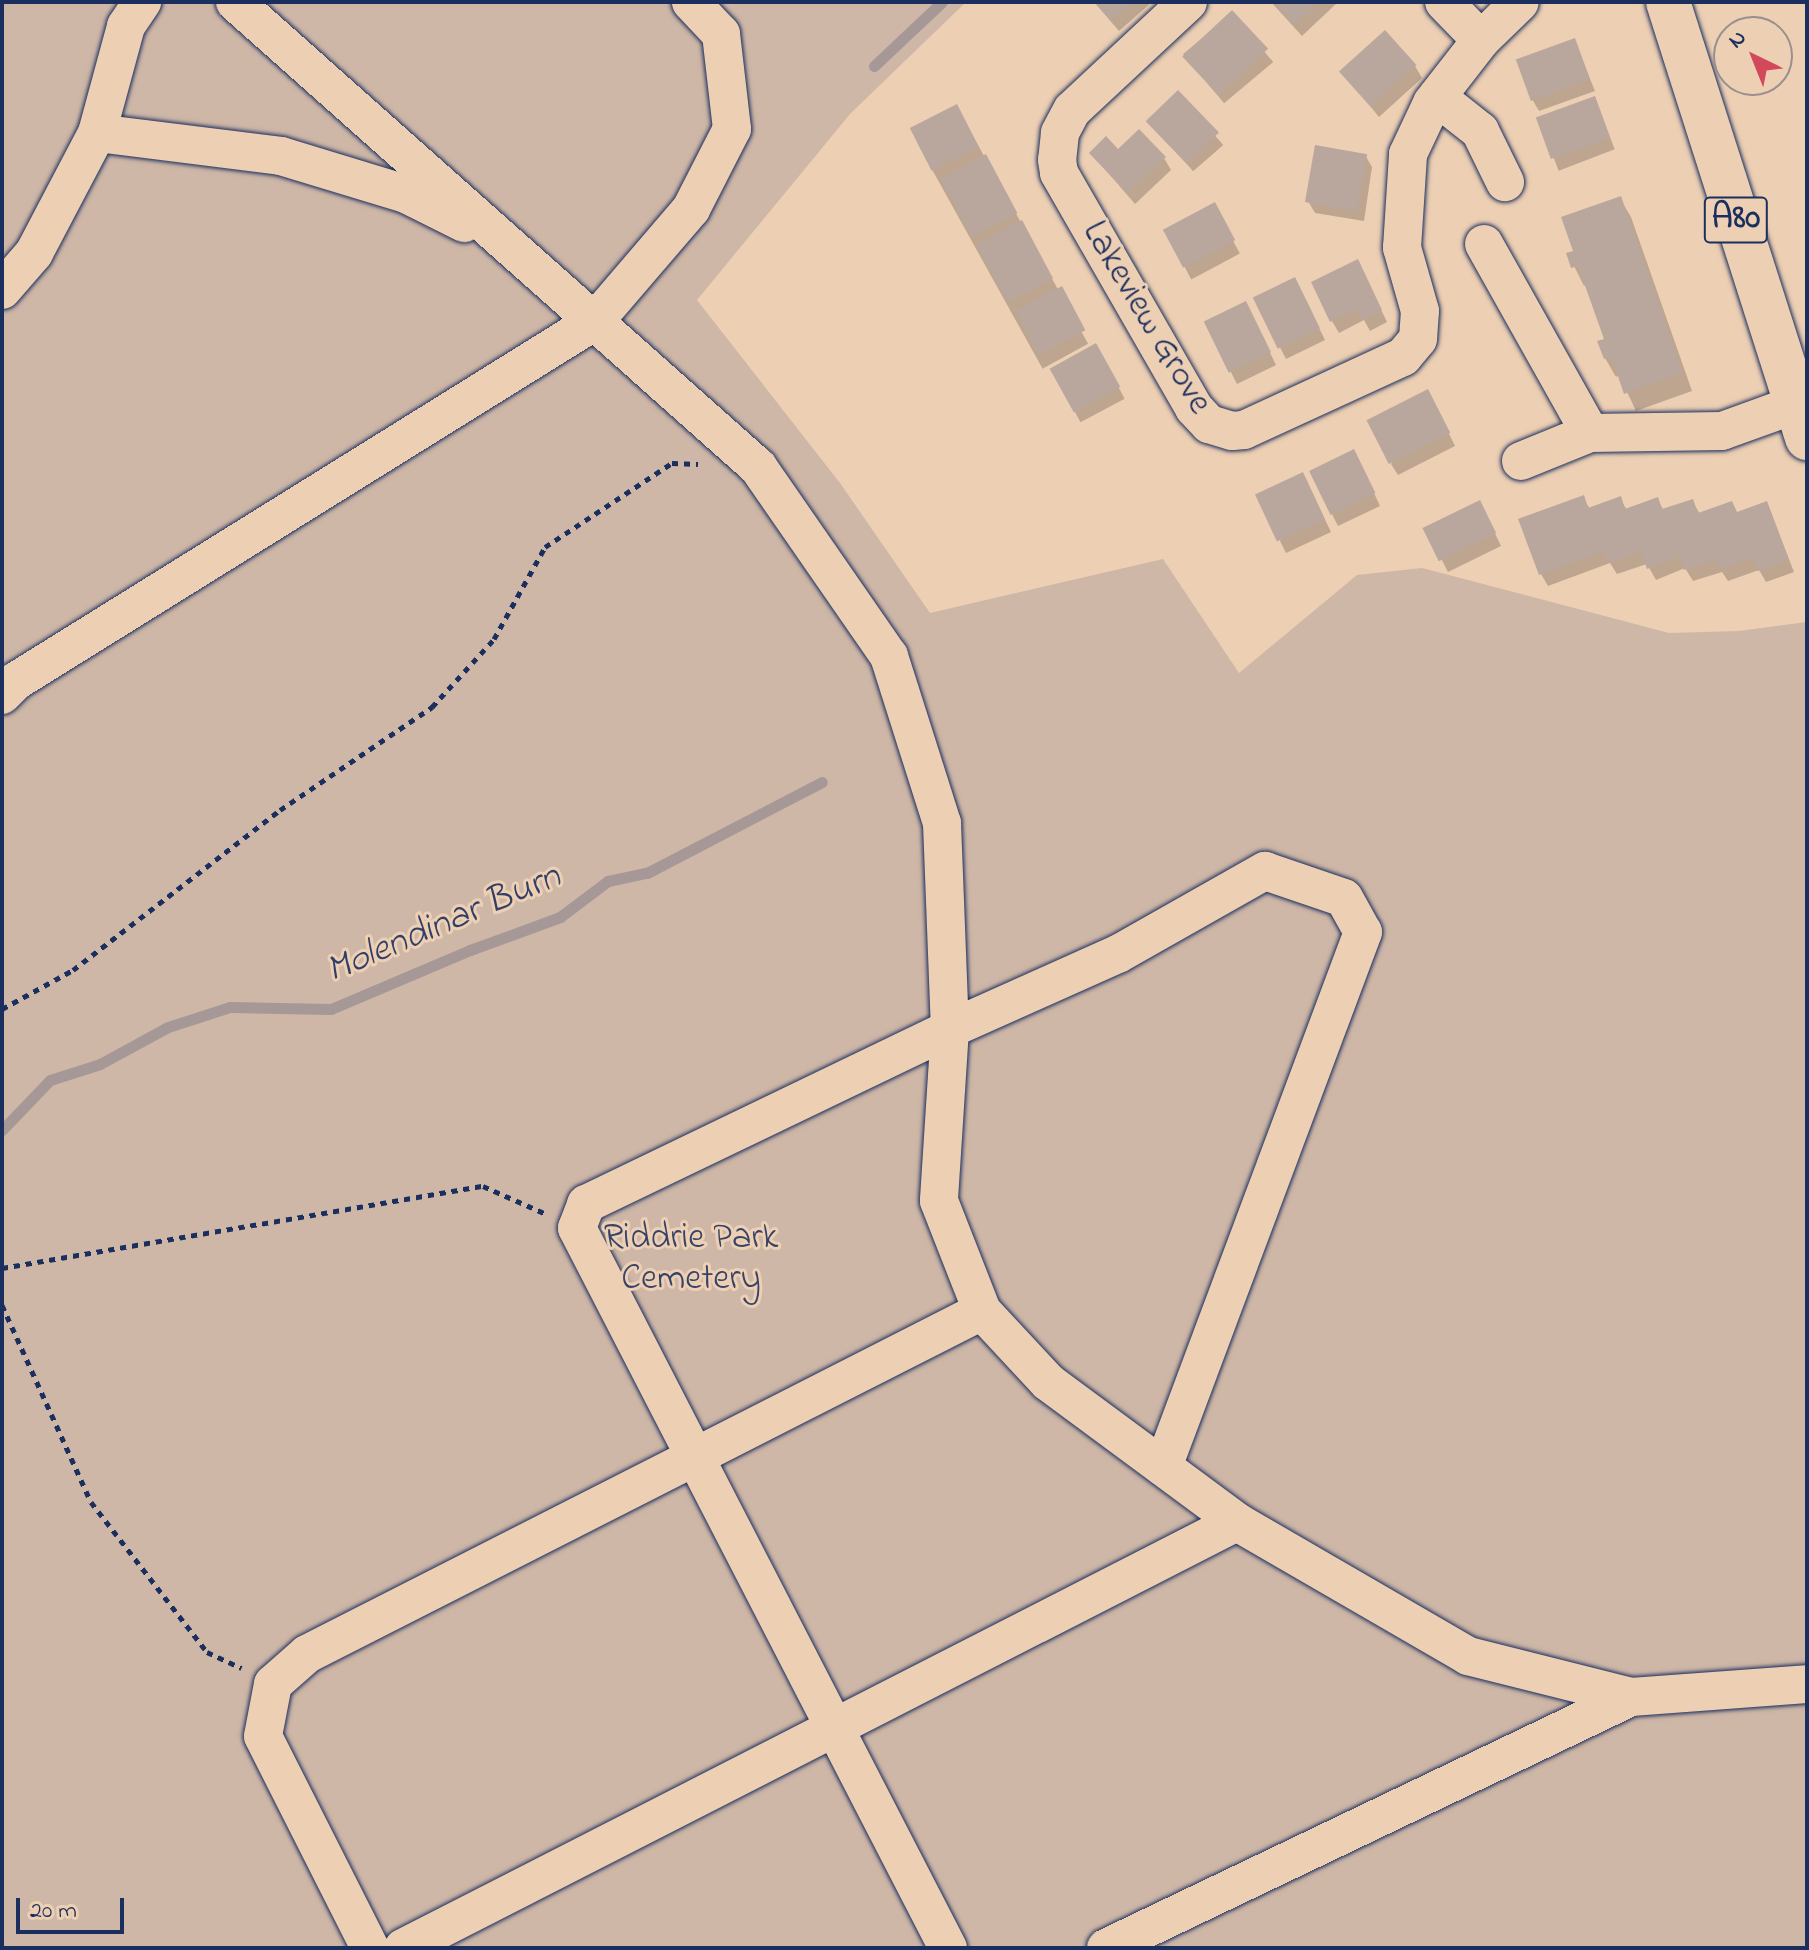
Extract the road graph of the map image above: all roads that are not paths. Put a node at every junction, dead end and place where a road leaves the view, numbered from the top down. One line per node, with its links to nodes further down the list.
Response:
1 (142, 2): 10 (street)
2 (235, 2): 13 (street)
3 (691, 2): 15 (street)
4 (1188, 2): 9 (street, Lakeview Grove)
5 (1444, 2): 8 (street)
6 (1520, 2): 8 (street, Lakeview Grove)
7 (1668, 2): 16 (main road, A80)
8 (1481, 40): 9 (street, Lakeview Grove)
9 (1437, 97): 11 (street)
10 (97, 133): 13 (street); 14 (street)
11 (1505, 182)
12 (1484, 244): 17 (street)
13 (512, 248): 15 (street)
14 (2, 290)
15 (595, 321): 19 (street); 20 (street)
16 (1800, 421): 17 (street)
17 (1590, 433): 18 (street)
18 (1521, 461)
19 (7, 681)
20 (950, 1029): 21 (street); 22 (street); 23 (street)
21 (982, 1311): 22 (street); 23 (street)
22 (695, 1456): 27 (street); 28 (street)
23 (1163, 1467): 24 (street)
24 (1237, 1522): 26 (street); 27 (street)
25 (1807, 1684): 26 (street)
26 (1631, 1697): 31 (street)
27 (836, 1730): 29 (street); 30 (street)
28 (370, 1948)
29 (403, 1948)
30 (948, 1948)
31 (1106, 1948)

